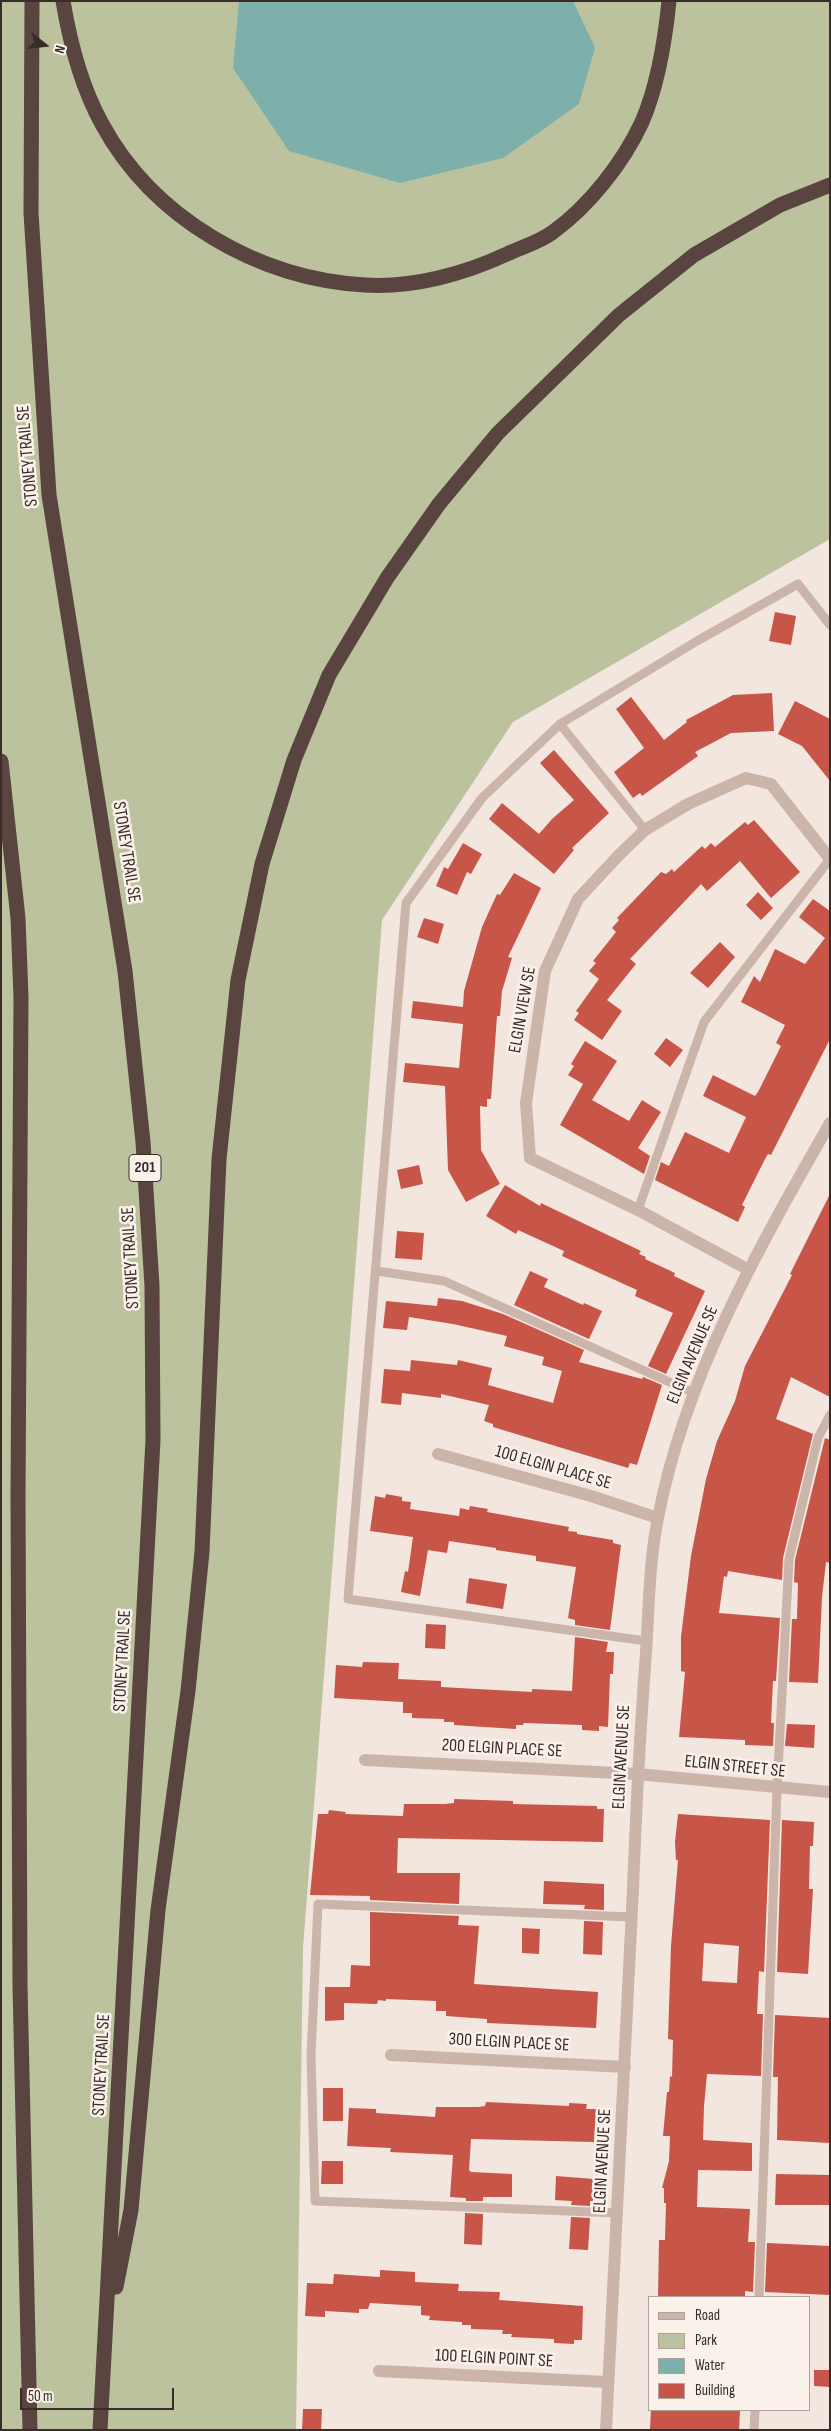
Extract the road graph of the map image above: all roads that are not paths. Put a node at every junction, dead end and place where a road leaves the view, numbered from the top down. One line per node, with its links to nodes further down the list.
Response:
1 (32, 1): 28 (highway, STONEY TRAIL SE / 201)
2 (63, 1): 3 (highway)
3 (669, 1)
4 (830, 185): 28 (highway)
5 (830, 625): 6 (lane)
6 (560, 724): 8 (lane); 13 (lane)
7 (1, 761): 32 (highway)
8 (645, 830): 9 (street, ELGIN VIEW SE); 11 (street, ELGIN VIEW SE)
9 (830, 859): 11 (lane)
10 (830, 1123): 12 (street, ELGIN AVENUE SE)
11 (638, 1210): 12 (street, ELGIN VIEW SE)
12 (749, 1270): 14 (street, ELGIN AVENUE SE)
13 (377, 1271): 14 (lane); 18 (lane)
14 (694, 1393): 17 (street, ELGIN AVENUE SE)
15 (830, 1415): 21 (lane)
16 (438, 1454): 17 (street, 100 ELGIN PLACE SE)
17 (658, 1518): 18 (street, ELGIN AVENUE SE)
18 (646, 1642): 20 (street, ELGIN AVENUE SE)
19 (365, 1760): 20 (street, 200 ELGIN PLACE SE)
20 (637, 1774): 21 (street, ELGIN STREET SE); 23 (street, ELGIN AVENUE SE)
21 (777, 1789): 22 (street, ELGIN STREET SE); 27 (lane)
22 (830, 1792)
23 (631, 1917): 25 (street, ELGIN AVENUE SE); 26 (lane)
24 (391, 2055): 25 (street, 300 ELGIN PLACE SE)
25 (625, 2067): 26 (street, ELGIN AVENUE SE)
26 (618, 2213): 30 (street, ELGIN AVENUE SE)
27 (759, 2296)
28 (106, 2340): 33 (highway, STONEY TRAIL SE / 201)
29 (379, 2371): 30 (street, 100 ELGIN POINT SE)
30 (608, 2382): 34 (street, ELGIN AVENUE SE)
31 (755, 2411): 35 (lane)
32 (30, 2430)
33 (100, 2430)
34 (606, 2430)
35 (754, 2430)

